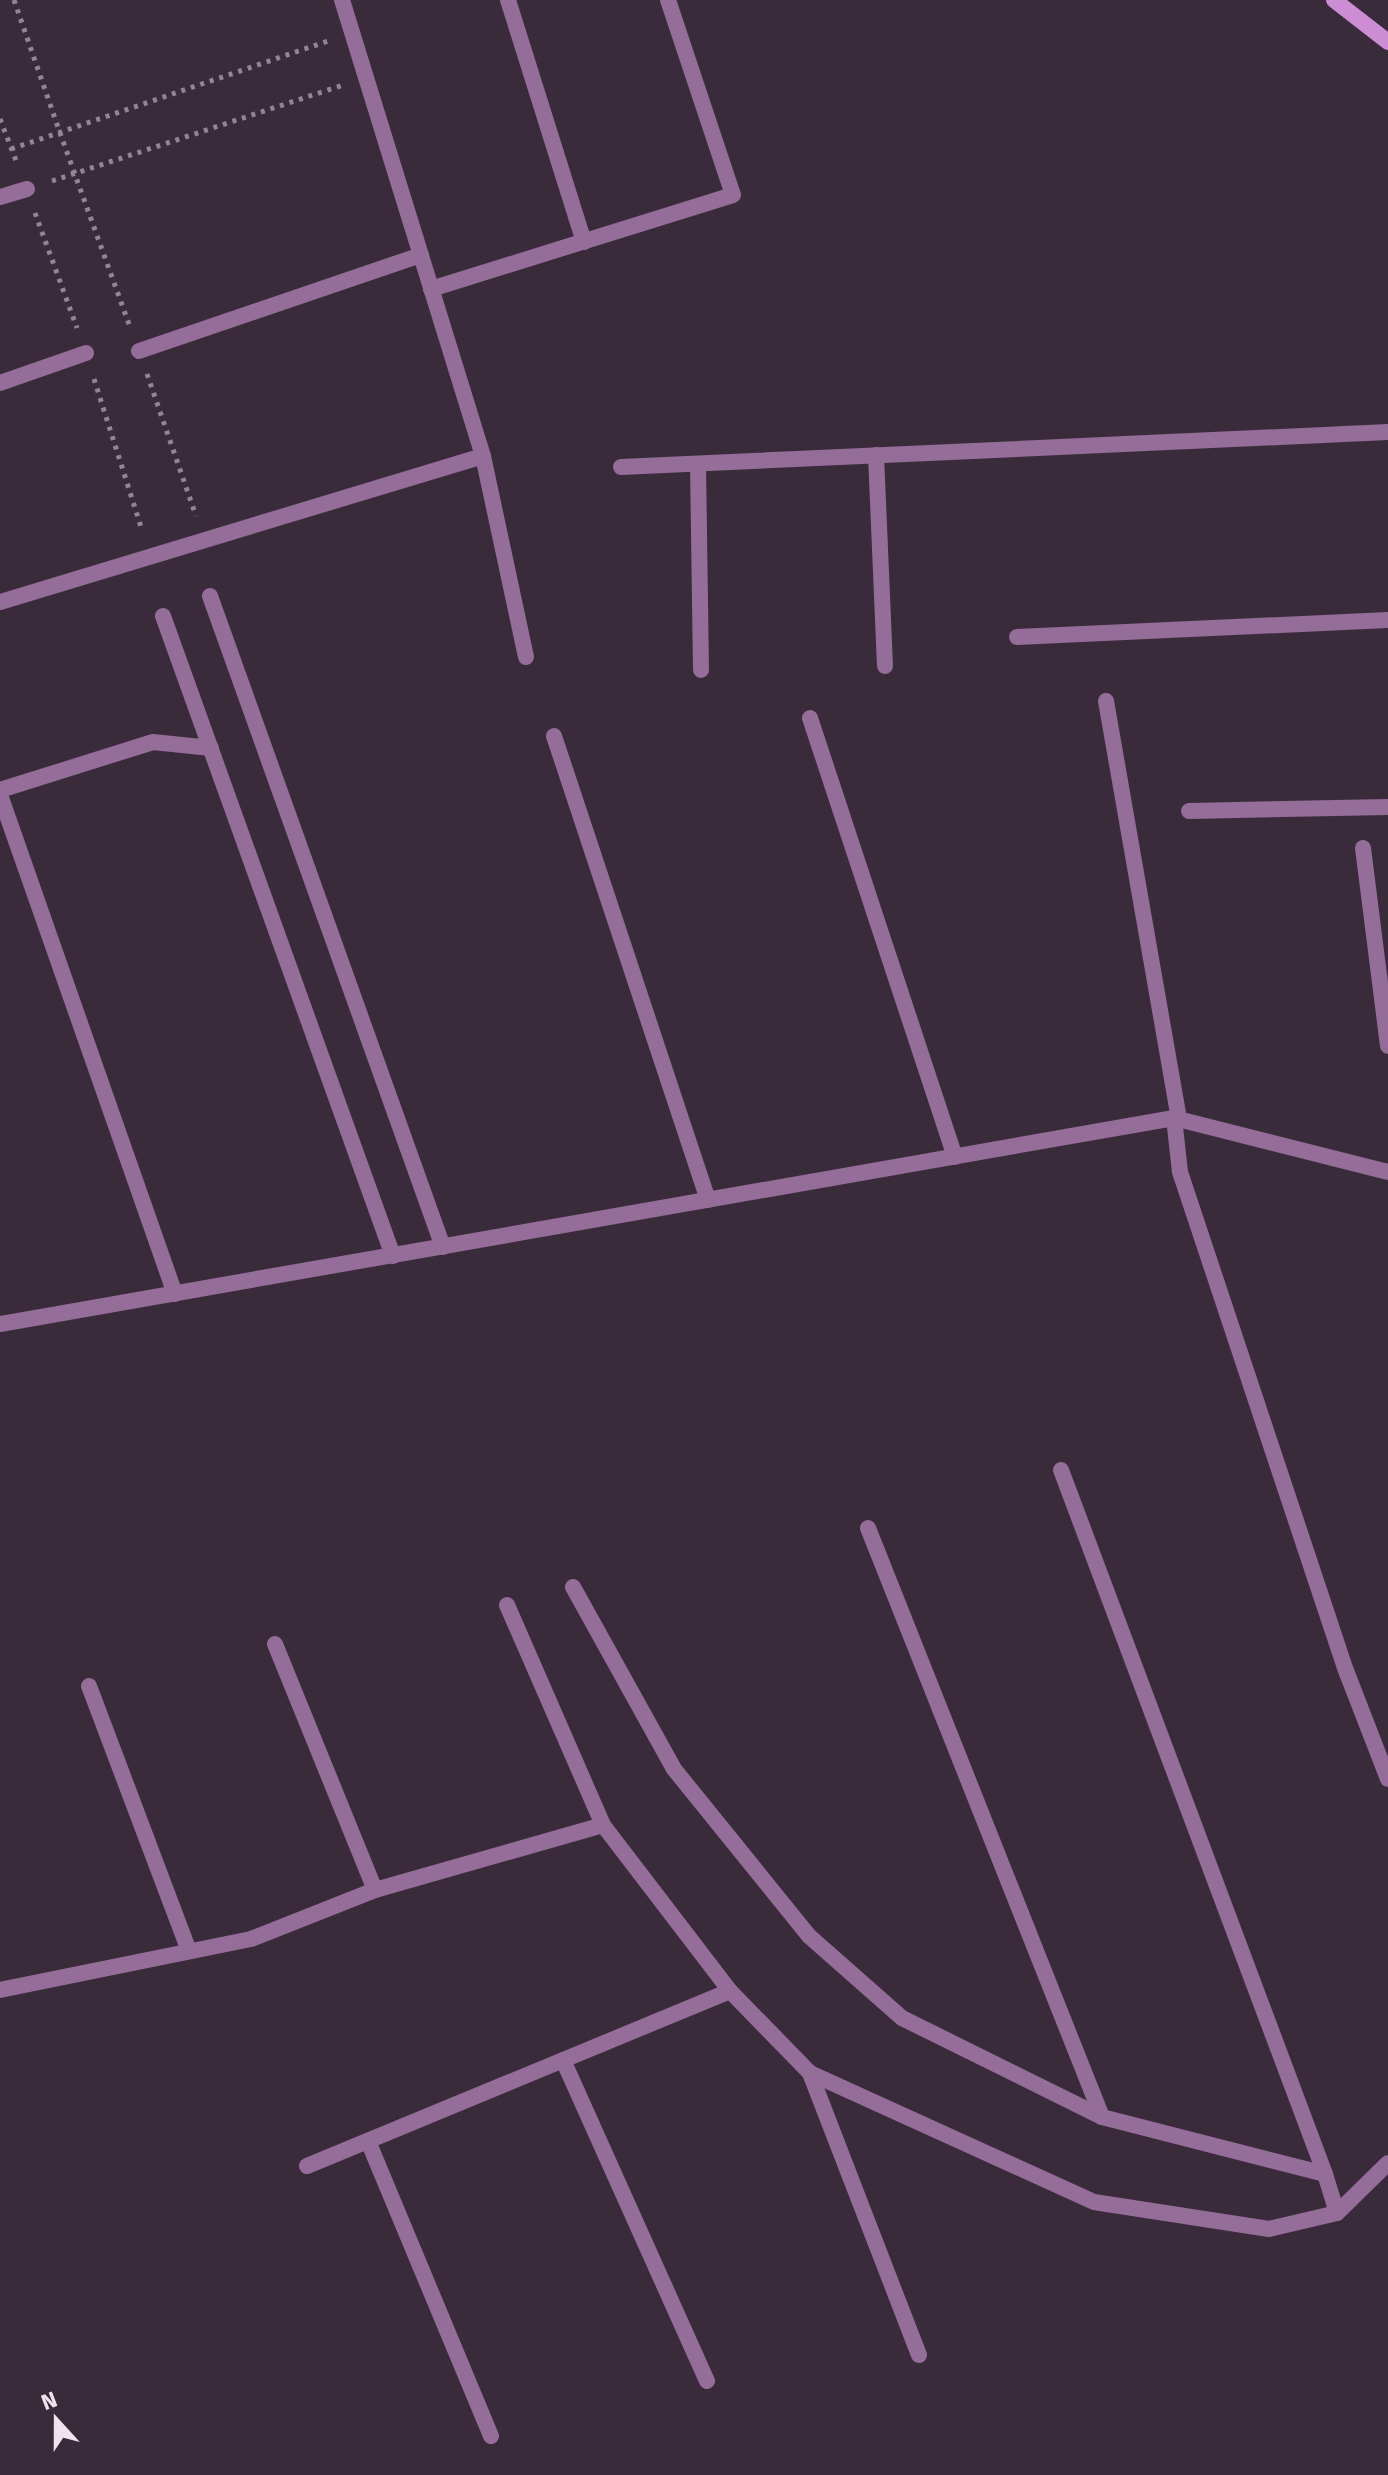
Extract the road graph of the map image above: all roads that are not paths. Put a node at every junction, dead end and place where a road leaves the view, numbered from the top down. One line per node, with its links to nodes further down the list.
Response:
1 (342, 0): 9 (street)
2 (508, 0): 8 (street)
3 (668, 0): 8 (street)
4 (1334, 0): 5 (street)
5 (1388, 42)
6 (27, 189): 7 (street)
7 (0, 197)
8 (584, 242): 10 (street)
9 (421, 255): 10 (street); 11 (street)
10 (431, 289): 16 (street)
11 (139, 351)
12 (86, 353): 13 (street)
13 (0, 383)
14 (1388, 432): 15 (street)
15 (876, 455): 17 (street); 25 (street)
16 (483, 456): 20 (street); 24 (street)
17 (698, 464): 18 (street); 26 (street)
18 (621, 467)
19 (210, 596): 40 (street)
20 (0, 602)
21 (163, 616): 30 (street)
22 (1388, 620): 23 (street)
23 (1017, 637)
24 (526, 657)
25 (885, 666)
26 (701, 670)
27 (1106, 701): 36 (street)
28 (810, 718): 37 (street)
29 (554, 736): 39 (street)
30 (211, 748): 31 (street); 41 (street)
31 (0, 793): 42 (street)
32 (1388, 807): 33 (street)
33 (1189, 811)
34 (1363, 848): 35 (street)
35 (1388, 1046)
36 (1177, 1118): 37 (street); 38 (street); 50 (street)
37 (955, 1157): 39 (street)
38 (1388, 1172)
39 (708, 1200): 40 (street)
40 (443, 1247): 41 (street)
41 (393, 1256): 42 (street)
42 (175, 1294): 43 (street)
43 (0, 1324)
44 (1061, 1470): 62 (street)
45 (868, 1528): 58 (street)
46 (573, 1587): 58 (street)
47 (507, 1605): 51 (street)
48 (275, 1644): 52 (street)
49 (89, 1686): 53 (street)
50 (1388, 1779)
51 (603, 1825): 52 (street); 55 (street)
52 (375, 1890): 53 (street)
53 (189, 1951): 54 (street)
54 (0, 1990)
55 (730, 1991): 56 (street); 57 (street)
56 (563, 2060): 59 (street); 65 (street)
57 (810, 2073): 63 (street); 64 (street)
58 (1102, 2117): 62 (street)
59 (368, 2141): 61 (street); 66 (street)
60 (1388, 2163): 63 (street)
61 (307, 2166)
62 (1325, 2174): 63 (street)
63 (1337, 2213)
64 (919, 2355)
65 (707, 2381)
66 (491, 2436)

